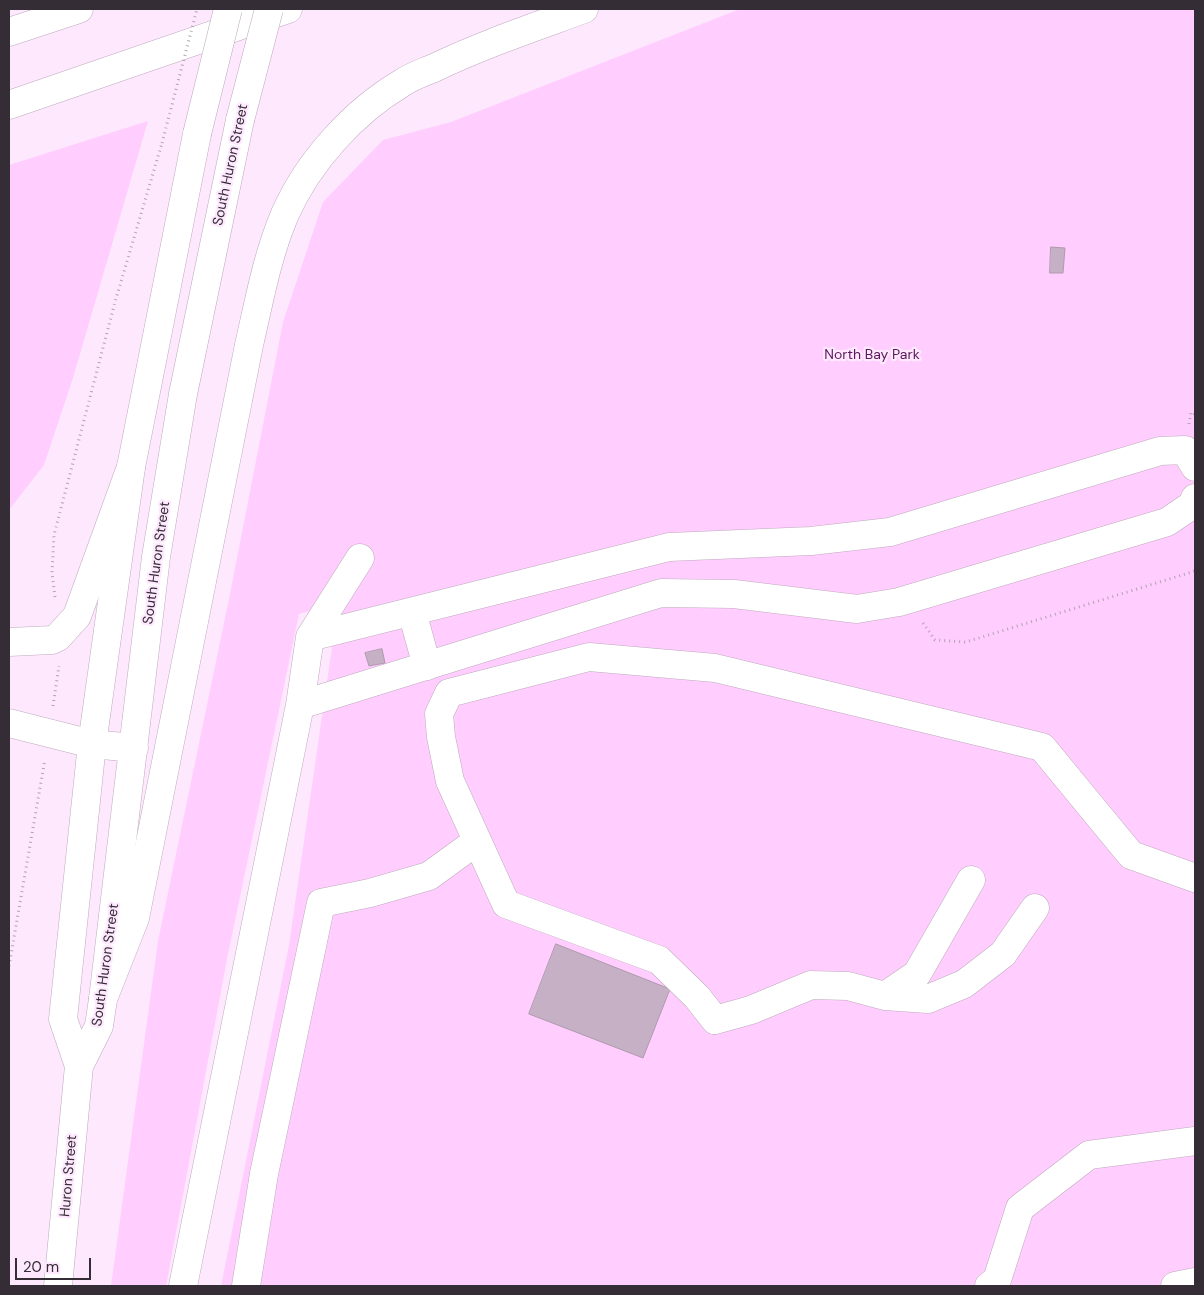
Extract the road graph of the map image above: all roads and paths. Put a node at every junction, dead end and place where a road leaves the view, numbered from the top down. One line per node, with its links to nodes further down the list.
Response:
1 (79, 9): 7 (main road)
2 (197, 9): 15 (path, bridge)
3 (228, 9): 9 (main road, bridge)
4 (269, 9): 25 (main road, South Huron Street, bridge)
5 (288, 9): 8 (main road)
6 (584, 9): 33 (main road)
7 (9, 32)
8 (9, 105)
9 (131, 467): 18 (main road); 24 (main road)
10 (1195, 467): 16 (main road)
11 (1195, 498): 14 (main road)
12 (360, 558): 17 (main road)
13 (1195, 571): 14 (path)
14 (915, 596): 19 (main road)
15 (56, 604)
16 (412, 612): 17 (main road); 19 (main road)
17 (310, 637): 21 (main road)
18 (9, 642)
19 (427, 666): 21 (main road)
20 (59, 669): 22 (path)
21 (300, 705): 38 (main road)
22 (54, 707)
23 (9, 723): 24 (main road)
24 (92, 744): 25 (main road); 34 (main road)
25 (134, 748): 33 (main road, South Huron Street)
26 (44, 762): 31 (path)
27 (477, 842): 28 (main road); 32 (main road); 39 (main road)
28 (1195, 878)
29 (971, 880): 32 (main road)
30 (1036, 908): 32 (main road)
31 (9, 966)
32 (885, 996)
33 (103, 999): 34 (main road, South Huron Street)
34 (79, 1066): 37 (main road, Huron Street)
35 (1195, 1141): 40 (main road)
36 (1195, 1282): 41 (main road)
37 (58, 1286)
38 (183, 1286)
39 (246, 1286)
40 (989, 1286)
41 (1175, 1286)

